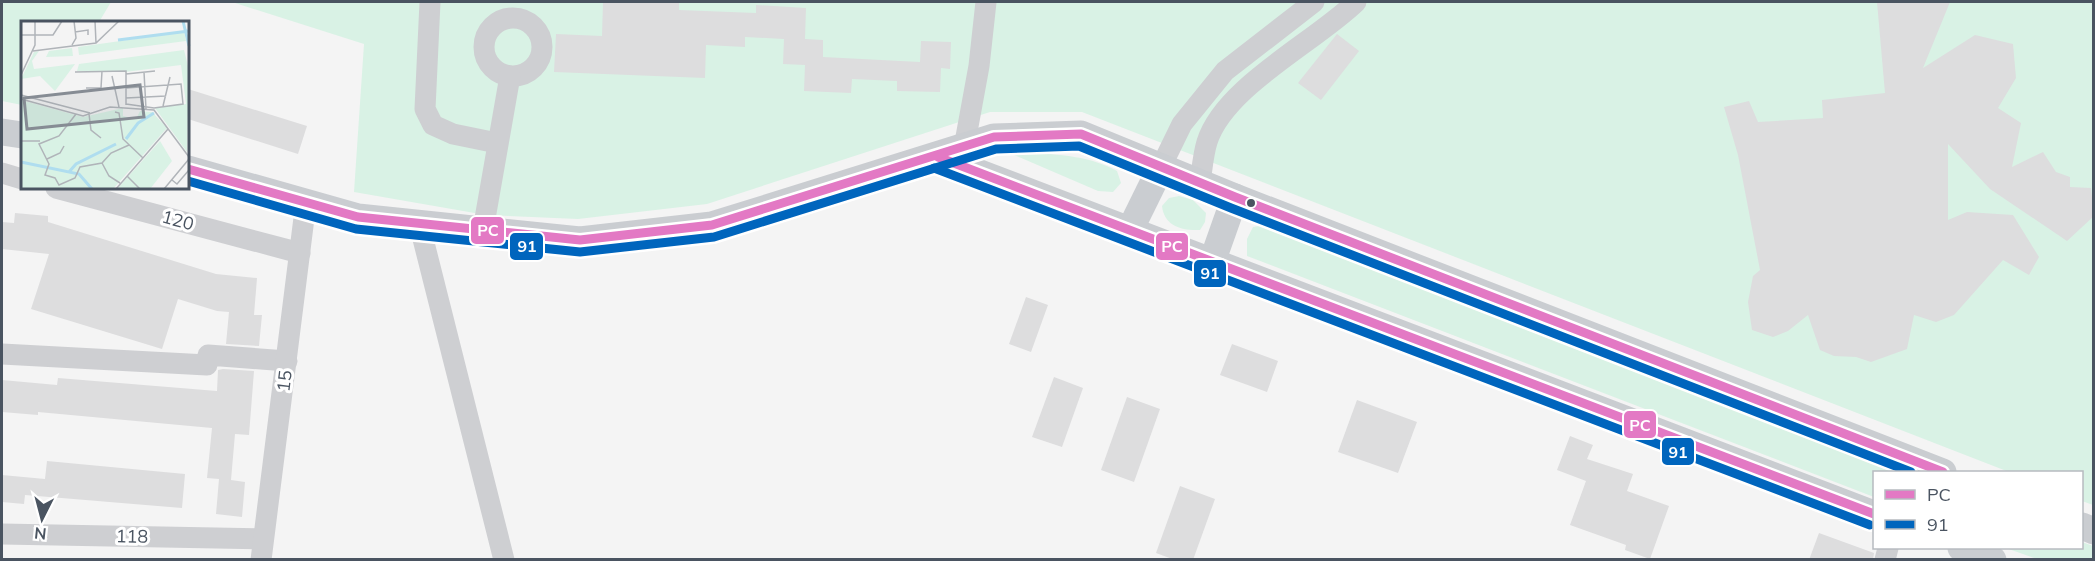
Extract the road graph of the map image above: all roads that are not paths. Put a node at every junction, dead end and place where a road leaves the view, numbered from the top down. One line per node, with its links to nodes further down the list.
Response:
1 (430, 2): 8 (street)
2 (986, 2): 9 (street)
3 (1314, 2): 11 (street)
4 (1356, 2): 15 (street)
5 (510, 76): 8 (street)
6 (2, 132): 7 (main road)
7 (21, 135)
8 (497, 142): 20 (street)
9 (964, 148): 10 (main road); 11 (main road)
10 (939, 157): 20 (main road); 21 (main road)
11 (1161, 167): 15 (main road); 21 (main road)
12 (189, 169): 18 (main road)
13 (2, 173): 14 (street)
14 (21, 179)
15 (1200, 183): 17 (main road)
16 (60, 189): 22 (street, 120)
17 (1235, 197): 23 (main road); 26 (main road)
18 (306, 202): 19 (main road); 22 (street, 15)
19 (419, 223): 20 (main road); 31 (street)
20 (483, 230)
21 (1130, 230): 23 (main road)
22 (300, 253): 25 (street, 15)
23 (1212, 262): 27 (main road)
24 (2, 354): 25 (street)
25 (286, 361): 29 (street, 15)
26 (1940, 471)
27 (1873, 513)
28 (2, 534): 29 (street, 118)
29 (262, 549)
30 (1964, 549): 32 (main road)
31 (504, 560)
32 (1993, 560)

